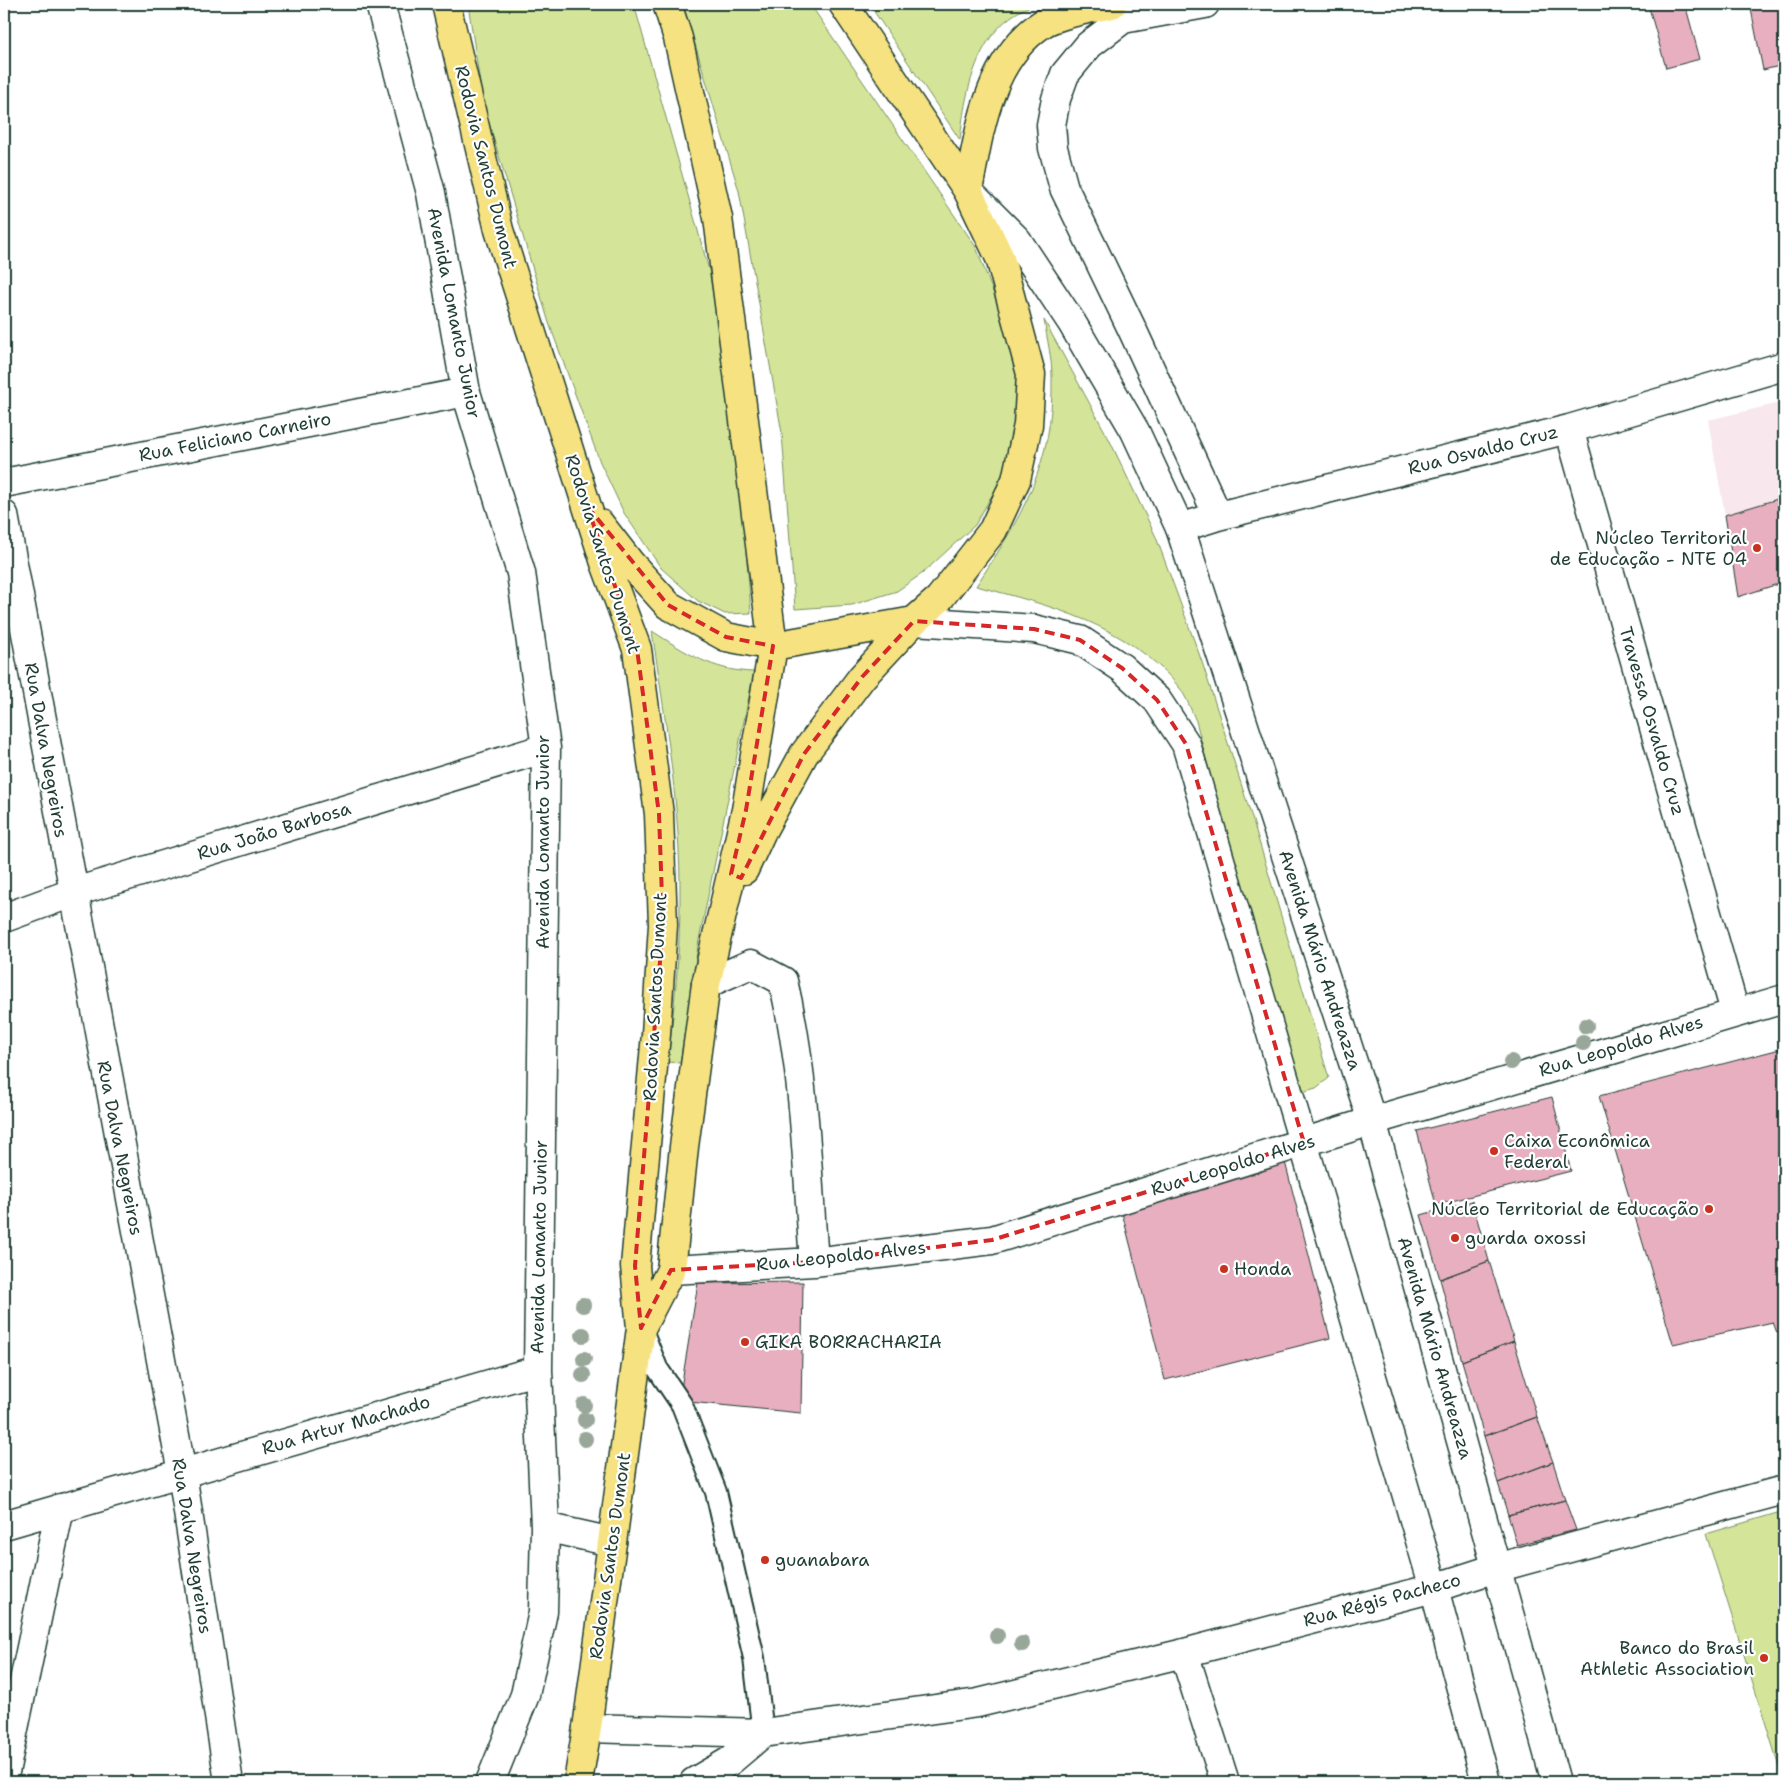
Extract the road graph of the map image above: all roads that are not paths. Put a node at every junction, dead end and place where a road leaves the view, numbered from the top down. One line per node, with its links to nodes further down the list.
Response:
1 (380, 4): 9 (street, Avenida Lomanto Junior)
2 (446, 4): 12 (main road, Rodovia Santos Dumont)
3 (667, 4): 17 (main road, Rodovia Santos Dumont)
4 (843, 4): 7 (main road)
5 (1112, 4): 7 (main road)
6 (1205, 4): 14 (street)
7 (968, 191): 15 (street, Avenida Mário Andreazza); 16 (main road)
8 (1784, 366): 10 (street, Rua Osvaldo Cruz)
9 (466, 392): 11 (street, Rua Feliciano Carneiro); 18 (street, Avenida Lomanto Junior)
10 (1569, 429): 14 (street, Rua Osvaldo Cruz); 24 (street, Travessa Osvaldo Cruz)
11 (4, 483)
12 (587, 506): 17 (main road); 29 (main road, Rodovia Santos Dumont)
13 (4, 515): 19 (street, Rua Dalva Negreiros)
14 (1218, 516): 15 (street, Rua Osvaldo Cruz)
15 (1180, 528): 25 (street, Avenida Mário Andreazza)
16 (914, 622): 17 (main road); 21 (main road); 26 (street)
17 (773, 646): 21 (main road, Rodovia Santos Dumont)
18 (546, 748): 19 (street, Rua João Barbosa); 30 (street, Avenida Lomanto Junior)
19 (72, 893): 20 (street, Rua João Barbosa); 31 (street, Rua Dalva Negreiros)
20 (4, 918)
21 (718, 926): 22 (main road, Rodovia Santos Dumont)
22 (706, 984): 27 (street); 28 (main road, Rodovia Santos Dumont)
23 (1784, 999): 24 (street, Rua Leopoldo Alves)
24 (1735, 1012): 25 (street, Rua Leopoldo Alves)
25 (1372, 1121): 26 (street, Rua Leopoldo Alves); 37 (street, Avenida Mário Andreazza)
26 (1304, 1142): 27 (street, Rua Leopoldo Alves); 38 (street)
27 (814, 1262): 28 (street, Rua Leopoldo Alves)
28 (671, 1270): 29 (main road, Rodovia Santos Dumont)
29 (641, 1328): 36 (main road, Rodovia Santos Dumont); 41 (lane)
30 (538, 1370): 31 (street, Rua Artur Machado); 35 (street)
31 (182, 1473): 33 (street, Rua Artur Machado); 43 (street, Rua Dalva Negreiros)
32 (1784, 1490): 37 (street, Rua Régis Pacheco)
33 (60, 1508): 34 (street, Rua Artur Machado); 42 (street)
34 (4, 1525)
35 (545, 1527): 36 (street); 44 (street)
36 (612, 1542): 40 (main road, Rodovia Santos Dumont)
37 (1496, 1568): 38 (street, Rua Régis Pacheco); 49 (street, Avenida Mário Andreazza)
38 (1434, 1588): 39 (street, Rua Régis Pacheco); 48 (street)
39 (1184, 1653): 41 (street, Rua Régis Pacheco); 47 (street)
40 (587, 1728): 41 (street, Rua Régis Pacheco); 45 (main road, Rodovia Santos Dumont)
41 (763, 1733): 46 (street)
42 (4, 1778)
43 (229, 1782)
44 (490, 1782)
45 (578, 1782)
46 (694, 1782)
47 (1225, 1782)
48 (1486, 1782)
49 (1556, 1782)

